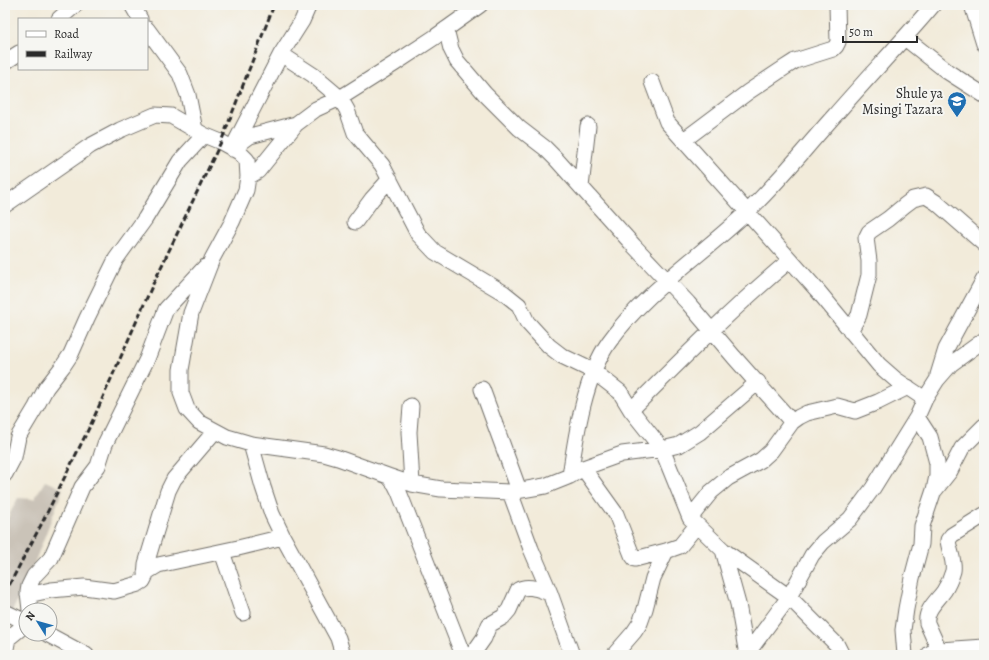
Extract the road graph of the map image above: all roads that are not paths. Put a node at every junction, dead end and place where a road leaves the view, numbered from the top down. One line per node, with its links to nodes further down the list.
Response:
1 (75, 5): 8 (street)
2 (132, 5): 9 (street)
3 (309, 5): 15 (street)
4 (480, 5): 10 (street)
5 (837, 5): 23 (street)
6 (933, 5): 12 (street)
7 (972, 5): 13 (street)
8 (60, 18)
9 (139, 18)
10 (446, 29): 19 (street); 27 (street)
11 (148, 30): 22 (street)
12 (905, 38): 18 (street); 29 (street)
13 (984, 44)
14 (18, 54): 16 (street)
15 (281, 54): 19 (street); 24 (street)
16 (5, 62)
17 (652, 82): 23 (street)
18 (984, 95)
19 (340, 98): 20 (street); 26 (street)
20 (296, 124): 24 (street); 25 (street)
21 (588, 126): 27 (street)
22 (200, 132): 24 (street); 28 (street); 54 (street)
23 (684, 140): 29 (street)
24 (232, 149): 25 (street)
25 (248, 177): 32 (street)
26 (390, 179): 30 (street); 39 (street)
27 (581, 187): 35 (street)
28 (5, 205)
29 (747, 212): 33 (street); 35 (street)
30 (356, 222)
31 (984, 244): 37 (street)
32 (212, 259): 50 (street); 67 (street)
33 (790, 260): 36 (street); 37 (street)
34 (984, 279): 40 (street)
35 (668, 281): 36 (street); 39 (street)
36 (711, 330): 41 (street); 46 (street)
37 (850, 331): 42 (street)
38 (984, 340): 40 (street)
39 (593, 371): 46 (street); 53 (street)
40 (937, 380): 44 (street)
41 (758, 382): 48 (street); 52 (street)
42 (908, 388): 44 (street); 48 (street)
43 (482, 389): 58 (street)
44 (925, 399): 47 (street)
45 (411, 406): 56 (street)
46 (631, 410): 52 (street)
47 (917, 417): 57 (street); 68 (street)
48 (792, 422): 60 (street)
49 (984, 426): 57 (street)
50 (215, 431): 51 (street); 65 (street)
51 (250, 444): 55 (street); 61 (street)
52 (662, 449): 53 (street); 60 (street)
53 (577, 472): 58 (street); 63 (street)
54 (5, 474)
55 (388, 476): 56 (street); 82 (street)
56 (412, 484): 58 (street)
57 (934, 490): 87 (street)
58 (514, 491): 66 (street)
59 (984, 515): 78 (street)
60 (694, 522): 62 (street); 63 (street)
61 (282, 537): 64 (street); 81 (street)
62 (723, 550): 68 (street); 85 (street)
63 (666, 551): 84 (street)
64 (222, 552): 65 (street); 71 (street)
65 (145, 573): 67 (street)
66 (550, 593): 77 (street); 83 (street)
67 (28, 595): 69 (street)
68 (789, 597): 85 (street); 86 (street)
69 (29, 602)
70 (5, 612): 72 (street)
71 (243, 613)
72 (18, 619)
73 (18, 629): 74 (street)
74 (6, 639): 79 (street)
75 (58, 640): 80 (street)
76 (984, 649): 78 (main road)
77 (568, 652)
78 (936, 653)
79 (5, 654)
80 (86, 655)
81 (343, 655)
82 (463, 655)
83 (472, 655)
84 (614, 655)
85 (746, 655)
86 (842, 655)
87 (906, 655)

